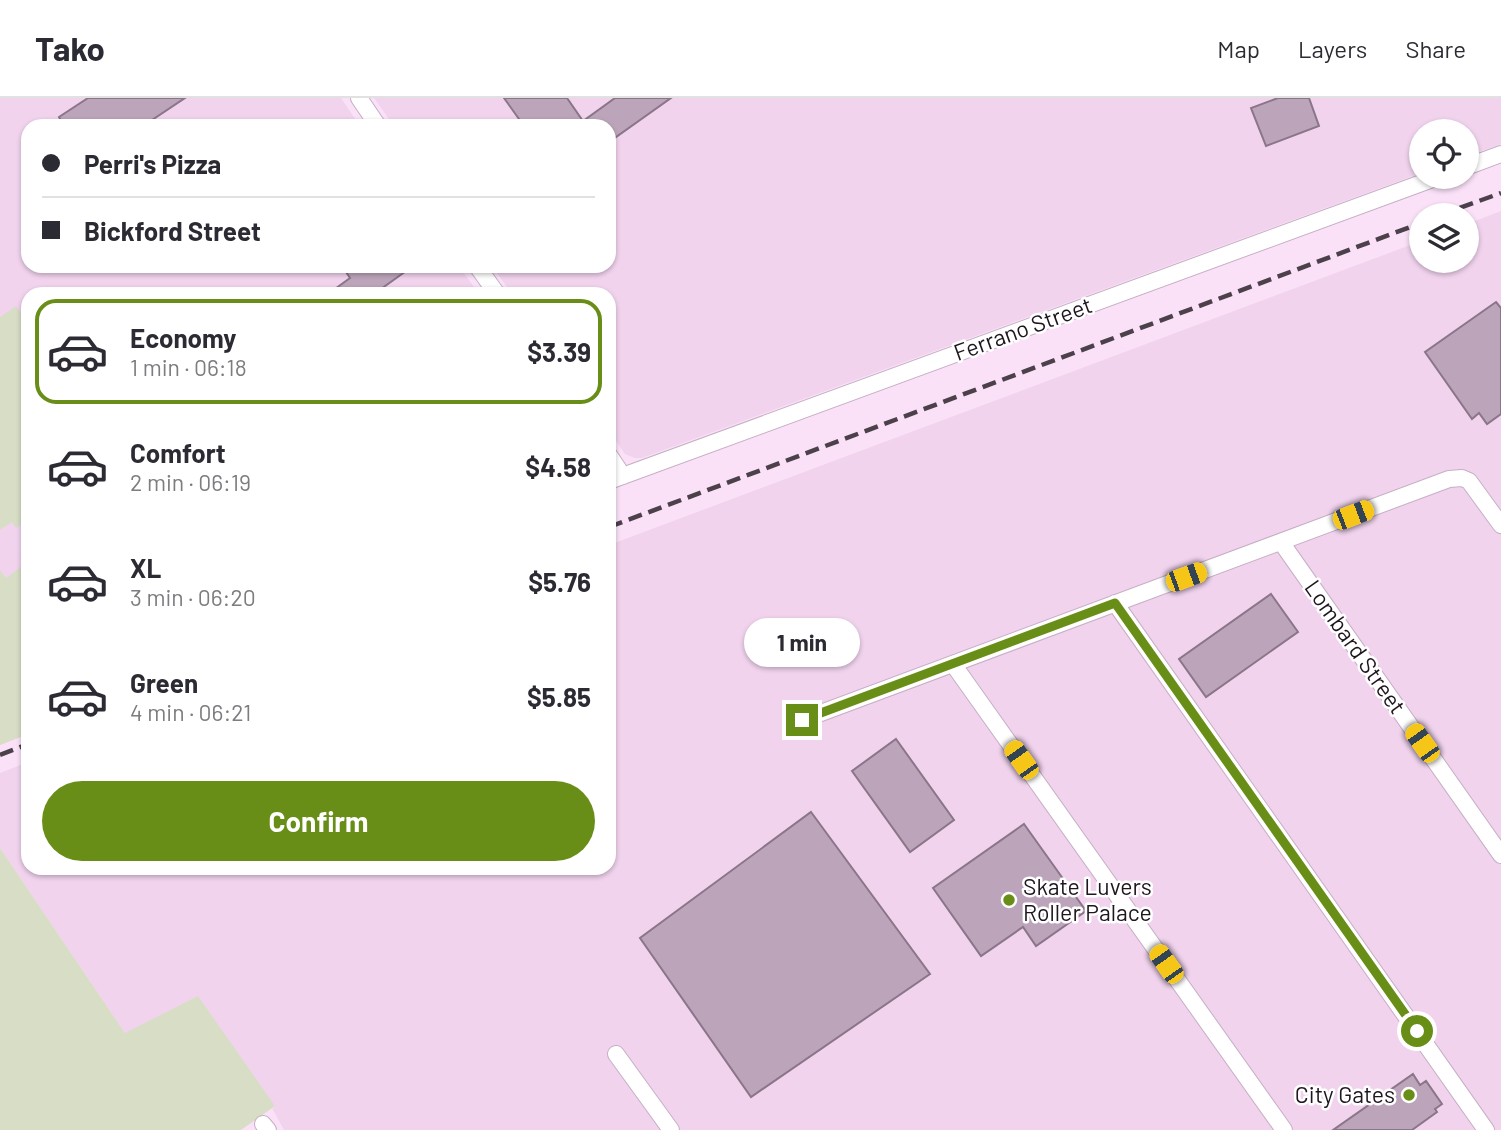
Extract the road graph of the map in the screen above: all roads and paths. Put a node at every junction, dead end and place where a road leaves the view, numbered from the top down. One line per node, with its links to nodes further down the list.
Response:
1 (359, 98): 2 (street)
2 (373, 119)
3 (1501, 154): 4 (street)
4 (1479, 162)
5 (1409, 188): 6 (street, Ferrano Street)
6 (616, 478)
7 (1501, 524): 8 (street)
8 (1281, 542): 9 (street); 12 (street, Lombard Street)
9 (1115, 603): 10 (street); 16 (street)
10 (953, 664): 11 (street); 15 (street)
11 (802, 720)
12 (1501, 855)
13 (616, 1054): 14 (street)
14 (671, 1130)
15 (1284, 1130)
16 (1486, 1130)

